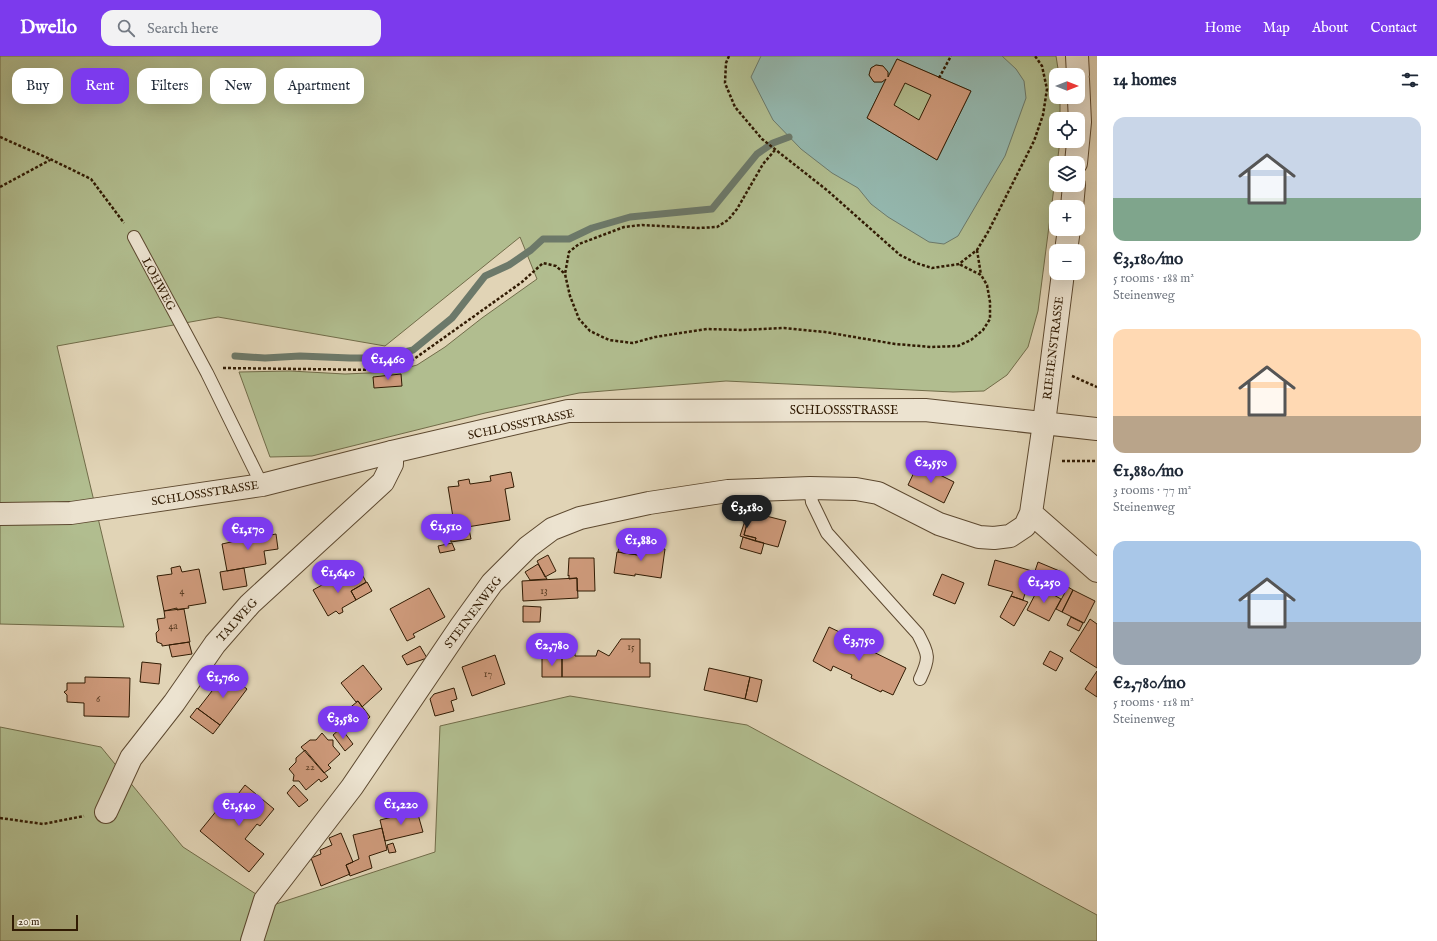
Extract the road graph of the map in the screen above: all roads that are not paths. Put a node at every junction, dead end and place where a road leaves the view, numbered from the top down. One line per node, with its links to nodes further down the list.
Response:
1 (1077, 56): 2 (street)
2 (1078, 68)
3 (1079, 104): 4 (street)
4 (1077, 156)
5 (134, 237): 10 (lane, LOHWEG)
6 (1062, 280): 7 (street, RIEHENSTRASSE)
7 (1044, 423): 8 (street, SCHLOSSSTRASSE); 9 (street, SCHLOSSSTRASSE); 12 (street, STEINENWEG)
8 (1097, 429)
9 (392, 452): 10 (street, SCHLOSSSTRASSE); 16 (street, TALWEG)
10 (262, 485): 13 (street, SCHLOSSSTRASSE)
11 (810, 488): 12 (street, STEINENWEG); 15 (lane); 17 (street, STEINENWEG)
12 (1031, 513): 14 (street)
13 (0, 514)
14 (1097, 571)
15 (920, 680)
16 (106, 812)
17 (252, 941)

